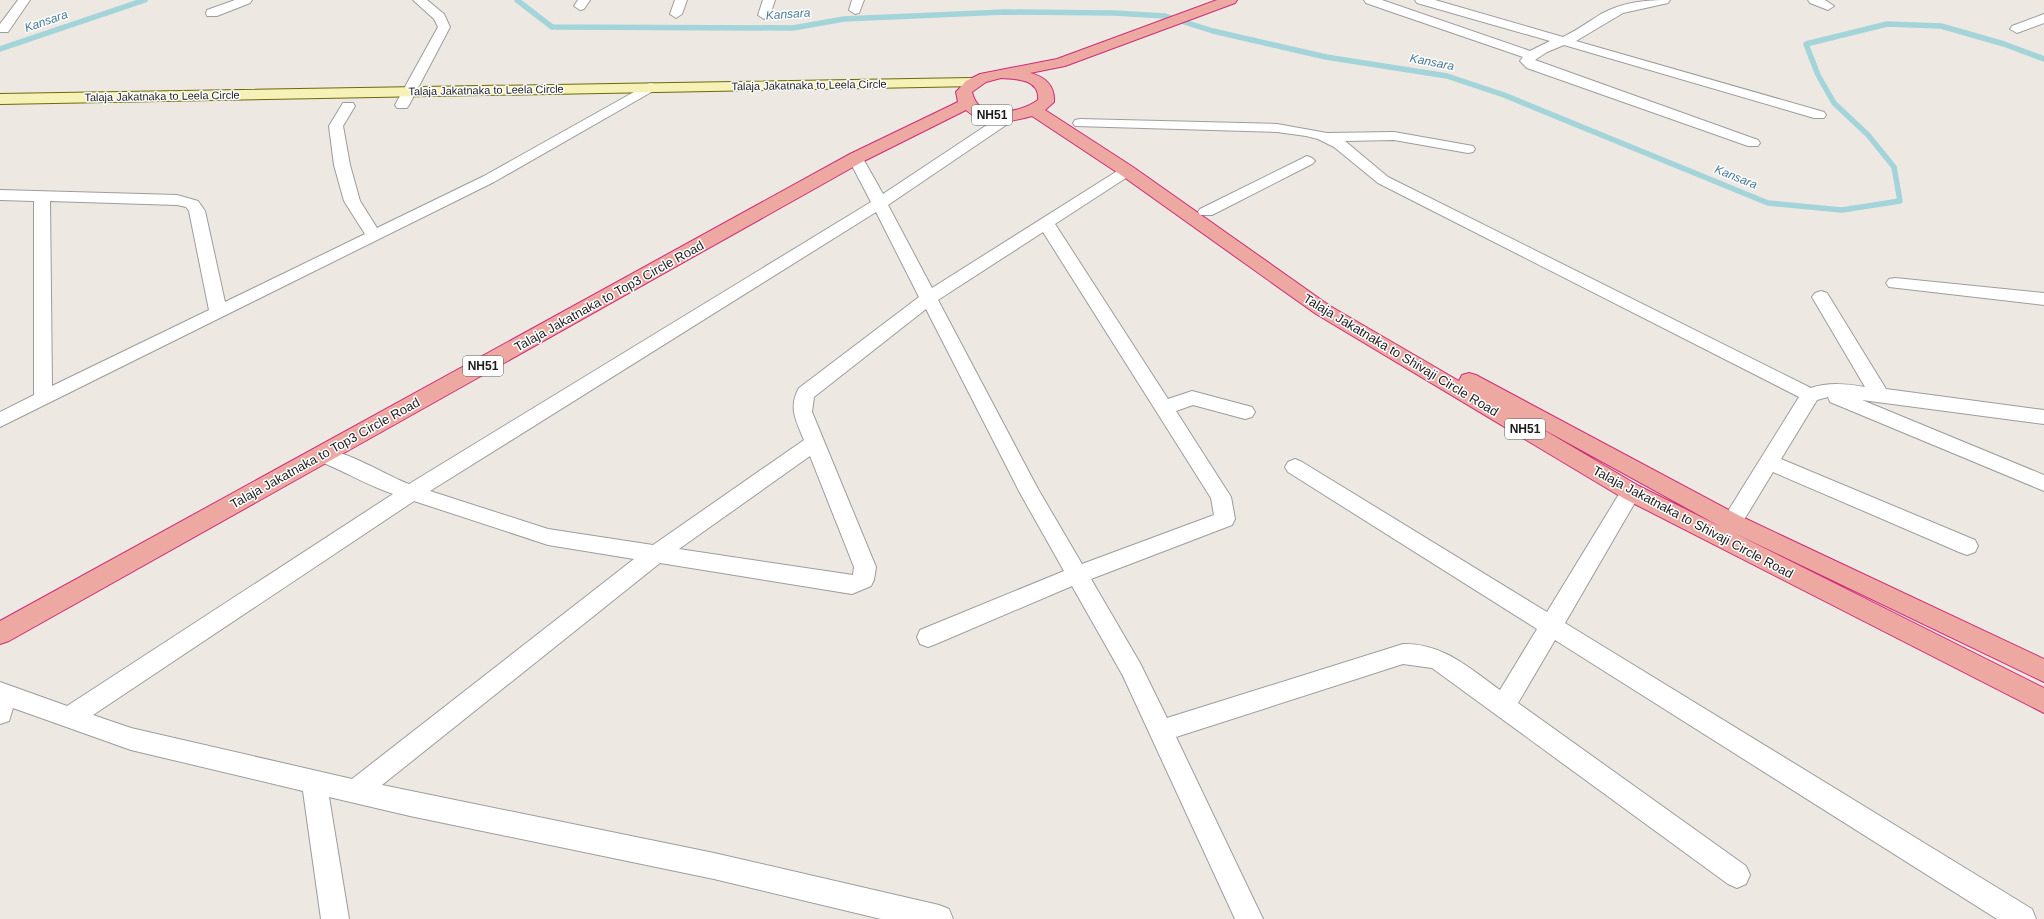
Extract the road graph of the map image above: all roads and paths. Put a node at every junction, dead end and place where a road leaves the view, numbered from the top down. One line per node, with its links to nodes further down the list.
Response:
1 (24, 0): 17 (street)
2 (246, 0): 13 (street)
3 (419, 0): 25 (street)
4 (681, 0): 14 (street)
5 (769, 0): 15 (street)
6 (1230, 0): 21 (highway, NH51)
7 (1370, 0): 20 (street)
8 (1421, 0): 19 (street)
9 (1664, 0): 11 (street)
10 (1814, 0): 12 (street)
11 (1646, 1): 19 (street)
12 (1828, 6)
13 (212, 12)
14 (676, 14)
15 (764, 15)
16 (2044, 18): 18 (street)
17 (3, 29)
18 (2017, 29)
19 (1562, 41): 20 (street); 31 (street)
20 (1532, 56): 35 (street)
21 (1063, 62): 22 (highway, NH51); 28 (highway)
22 (1001, 73): 24 (highway, NH51); 28 (highway, NH51)
23 (650, 87): 24 (main road, Talaja Jakatnaka to Leela Circle); 25 (main road, Talaja Jakatnaka to Leela Circle); 27 (street)
24 (968, 94): 27 (main road, Talaja Jakatnaka to Leela Circle); 32 (highway, NH51); 37 (highway, Talaja Jakatnaka to Top3 Circle Road / NH51)
25 (405, 98): 26 (main road, Talaja Jakatnaka to Leela Circle); 27 (main road, Talaja Jakatnaka to Leela Circle); 29 (main road, Talaja Jakatnaka to Leela Circle)
26 (0, 99)
27 (627, 100): 45 (street)
28 (1042, 100): 32 (highway, NH51); 33 (highway, Talaja Jakatnaka to Shivaji Circle Road / NH51); 39 (highway, Talaja Jakatnaka to Shivaji Circle Road / NH51)
29 (348, 106): 30 (main road, Talaja Jakatnaka to Leela Circle); 45 (street)
30 (0, 113)
31 (1819, 115)
32 (1010, 116): 42 (street)
33 (1080, 122): 34 (street); 43 (highway, Talaja Jakatnaka to Shivaji Circle Road / NH51)
34 (1324, 137): 36 (street); 51 (street)
35 (1753, 142)
36 (1468, 149)
37 (856, 158): 42 (street); 59 (highway, Talaja Jakatnaka to Top3 Circle Road / NH51)
38 (1307, 161): 43 (street)
39 (1127, 171): 44 (street); 64 (highway, Talaja Jakatnaka to Shivaji Circle Road / NH51)
40 (0, 195): 41 (street)
41 (42, 196): 50 (street); 53 (street)
42 (880, 203): 48 (street); 63 (street)
43 (1206, 212): 65 (highway, Talaja Jakatnaka to Shivaji Circle Road / NH51)
44 (1046, 223): 48 (street); 54 (street)
45 (374, 235): 50 (street)
46 (1895, 283): 49 (street)
47 (1821, 297): 52 (street)
48 (929, 298): 58 (street); 68 (street)
49 (2044, 299)
50 (218, 311): 53 (street)
51 (1816, 393): 52 (street); 60 (street); 62 (street)
52 (1880, 396): 56 (street)
53 (44, 398): 57 (street)
54 (1164, 408): 55 (street); 68 (street)
55 (1245, 412)
56 (2044, 417)
57 (0, 420)
58 (814, 443): 67 (street); 67 (street)
59 (323, 455): 63 (street); 70 (highway, Talaja Jakatnaka to Top3 Circle Road / NH51)
60 (1768, 462): 65 (street); 66 (street)
61 (1295, 466): 69 (street)
62 (2044, 483)
63 (412, 492): 67 (street); 76 (street)
64 (1631, 492): 69 (street); 74 (highway, Talaja Jakatnaka to Shivaji Circle Road / NH51)
65 (1732, 522): 72 (highway, Talaja Jakatnaka to Shivaji Circle Road / NH51)
66 (1967, 546)
67 (656, 554): 79 (street)
68 (1077, 575): 71 (street); 77 (street)
69 (1551, 626): 75 (street); 84 (street)
70 (0, 633)
71 (928, 637)
72 (2044, 671)
73 (2, 701): 76 (street)
74 (2044, 701)
75 (1503, 707): 77 (street); 80 (street)
76 (70, 717): 78 (street)
77 (1161, 731): 83 (street)
78 (314, 781): 79 (street); 81 (street)
79 (356, 791): 82 (street)
80 (1737, 875)
81 (335, 919)
82 (939, 919)
83 (1249, 919)
84 (2022, 919)

